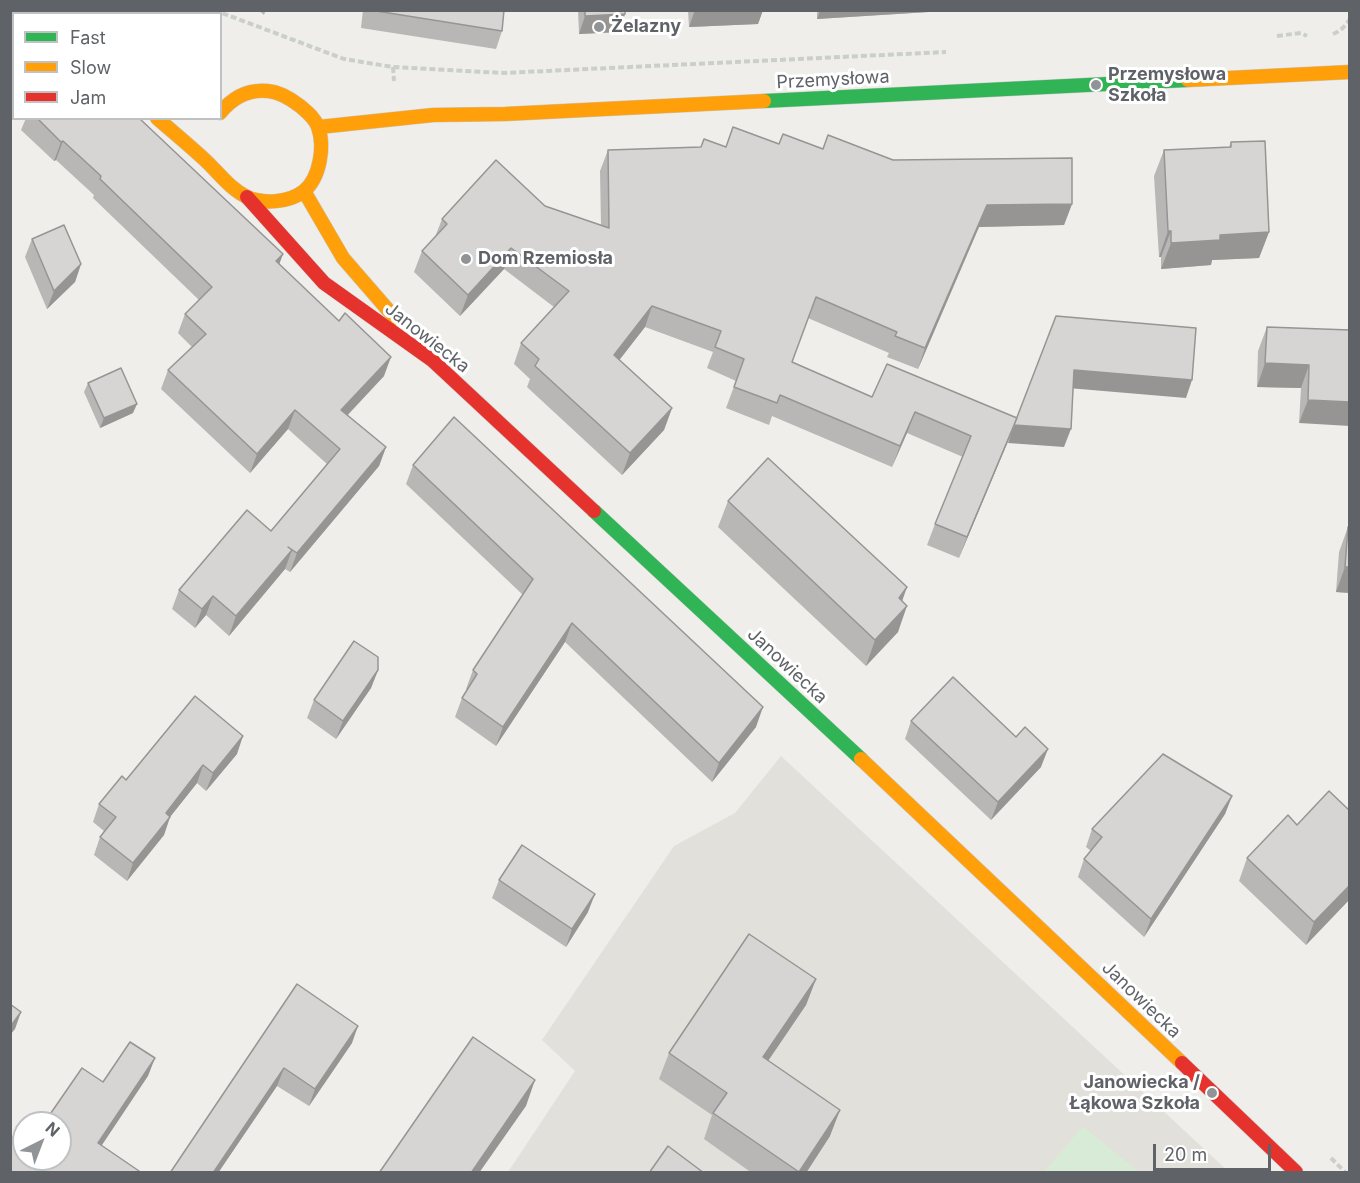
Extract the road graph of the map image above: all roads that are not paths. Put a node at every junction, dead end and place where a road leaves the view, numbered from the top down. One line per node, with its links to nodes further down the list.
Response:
1 (1350, 72): 6 (street, Przemysłowa)
2 (222, 92): 3 (street)
3 (237, 96): 4 (street); 6 (street)
4 (222, 111)
5 (159, 120): 8 (street, Janowiecka)
6 (318, 127): 9 (street)
7 (210, 143): 8 (street)
8 (214, 168): 10 (street, Janowiecka)
9 (304, 191): 10 (street); 11 (street)
10 (247, 197): 11 (street, Janowiecka)
11 (432, 360): 12 (street, Janowiecka)
12 (1296, 1173)

